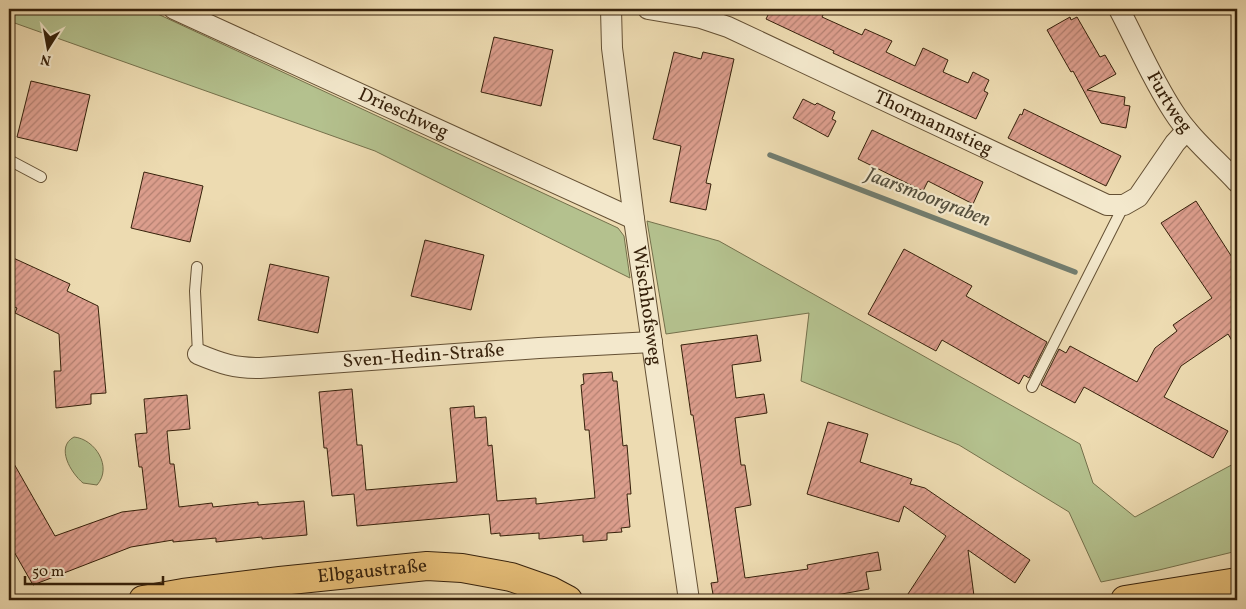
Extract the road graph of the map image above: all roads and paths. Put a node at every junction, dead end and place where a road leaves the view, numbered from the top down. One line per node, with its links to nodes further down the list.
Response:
1 (174, 9): 10 (street, Drieschweg)
2 (611, 9): 10 (street, Wischhofsweg)
3 (648, 9): 9 (street, Thormannstieg)
4 (1120, 9): 5 (street, Furtweg)
5 (1187, 130): 8 (street, Furtweg); 9 (street)
6 (9, 160): 7 (lane)
7 (41, 177)
8 (1237, 182)
9 (1124, 205): 14 (lane)
10 (634, 219): 12 (street, Wischhofsweg)
11 (197, 267): 13 (lane)
12 (652, 342): 13 (street, Sven-Hedin-Straße); 18 (street, Wischhofsweg)
13 (198, 354)
14 (1032, 386)
15 (1237, 582): 19 (main road)
16 (142, 600): 17 (main road, Elbgaustraße)
17 (568, 600)
18 (689, 600)
19 (1125, 600)

